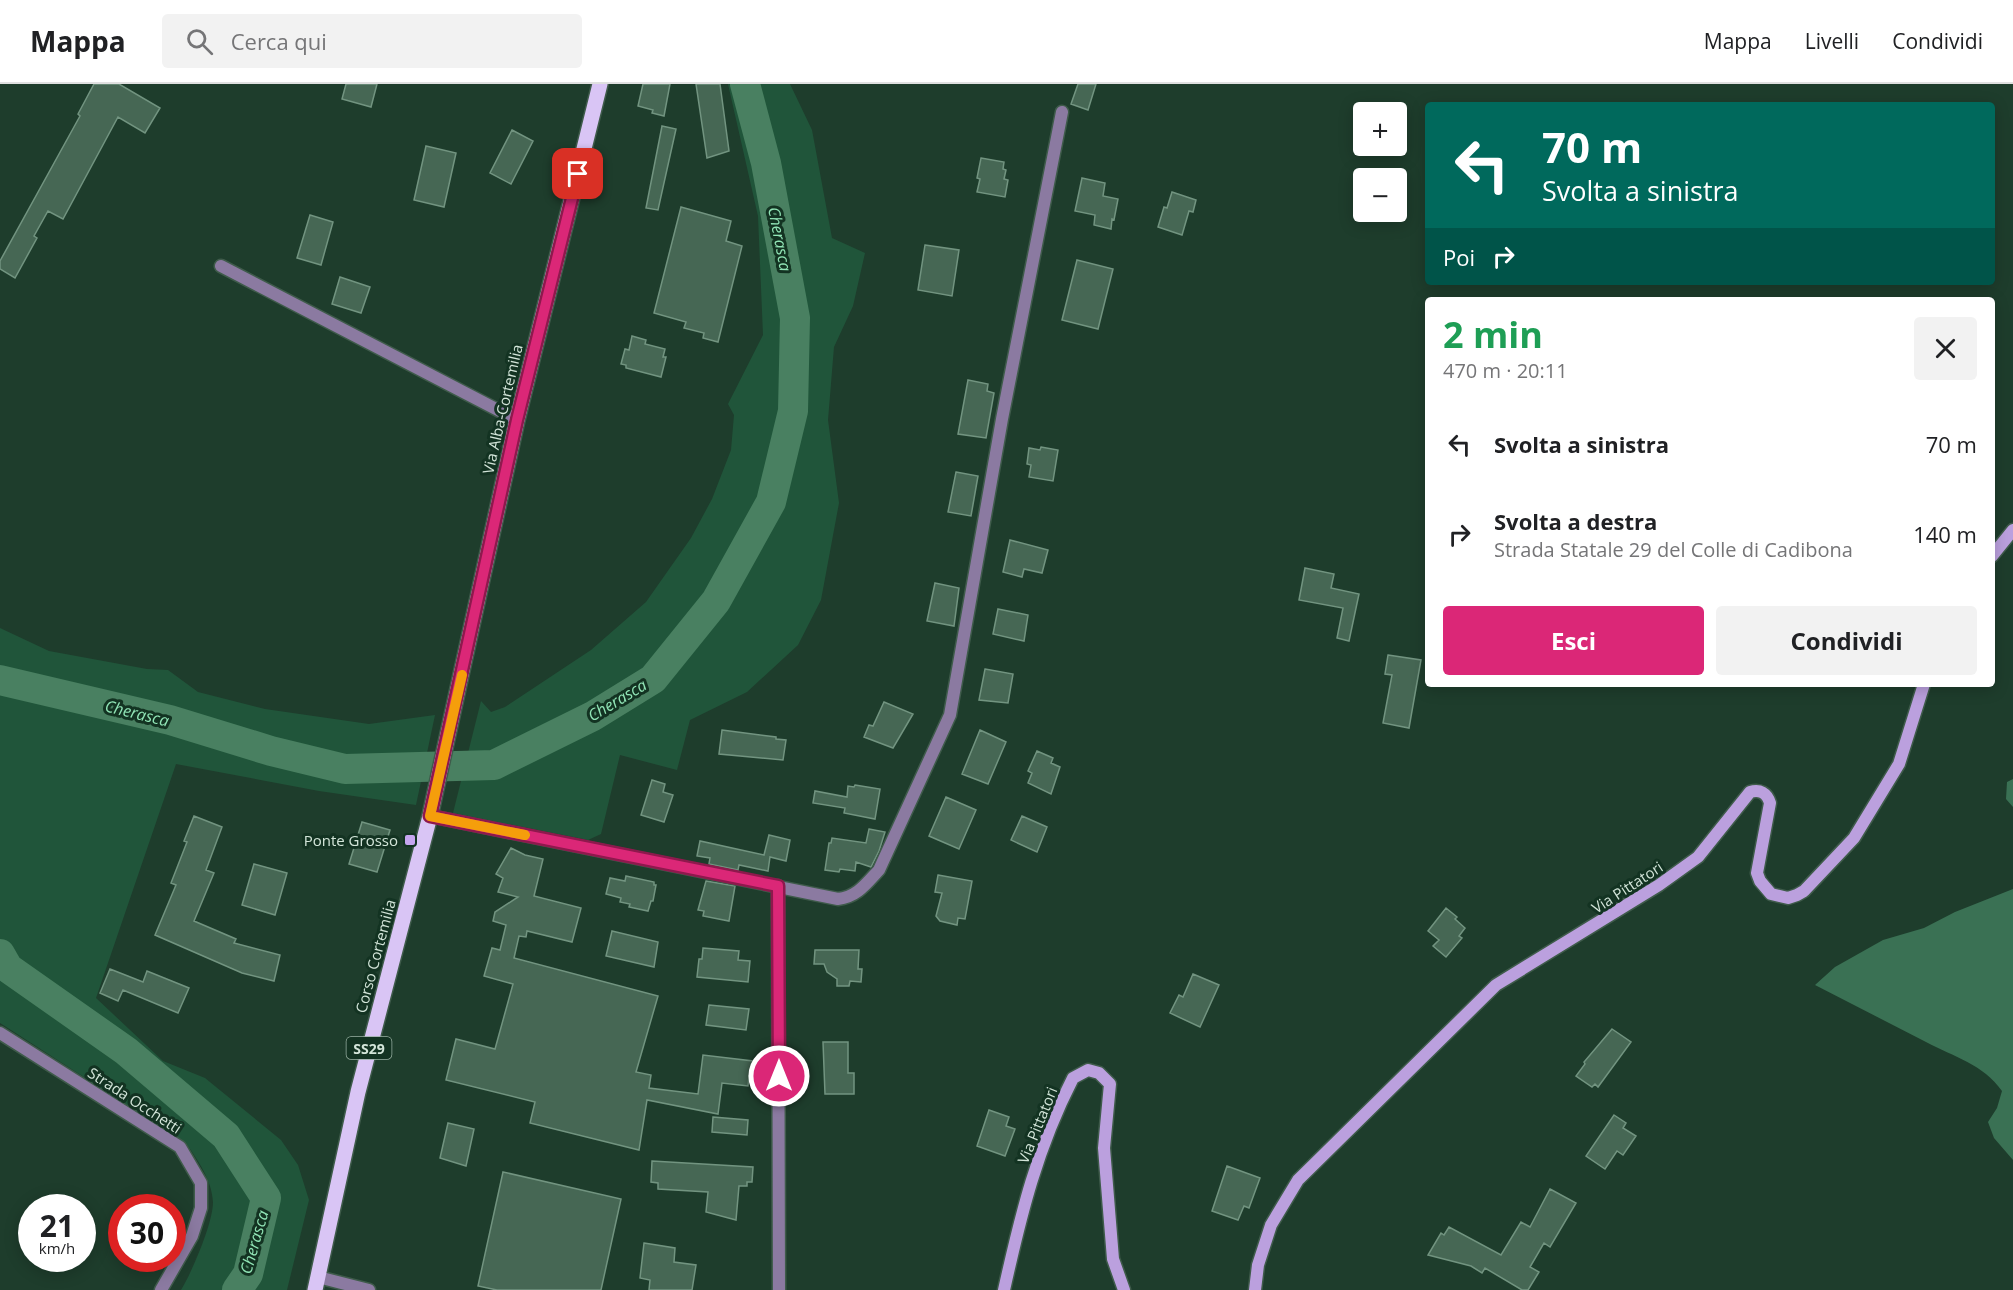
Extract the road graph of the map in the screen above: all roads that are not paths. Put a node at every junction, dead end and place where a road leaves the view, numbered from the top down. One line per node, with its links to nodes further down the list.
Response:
1 (600, 84): 4 (main road, Via Alba-Cortemilia / SS29)
2 (1062, 112): 9 (street)
3 (221, 266): 4 (street)
4 (517, 420): 8 (main road, Via Alba-Cortemilia / SS29)
5 (2013, 530): 6 (street)
6 (1995, 552)
7 (1923, 687): 17 (street, Via Pittatori)
8 (431, 812): 9 (street); 11 (main road, Corso Cortemilia / SS29)
9 (778, 886): 14 (street)
10 (0, 1033): 12 (street, Strada Occhetti)
11 (317, 1283): 13 (street)
12 (161, 1290)
13 (369, 1290)
14 (779, 1290)
15 (1004, 1290): 16 (street, Via Pittatori)
16 (1124, 1290)
17 (1255, 1290)

